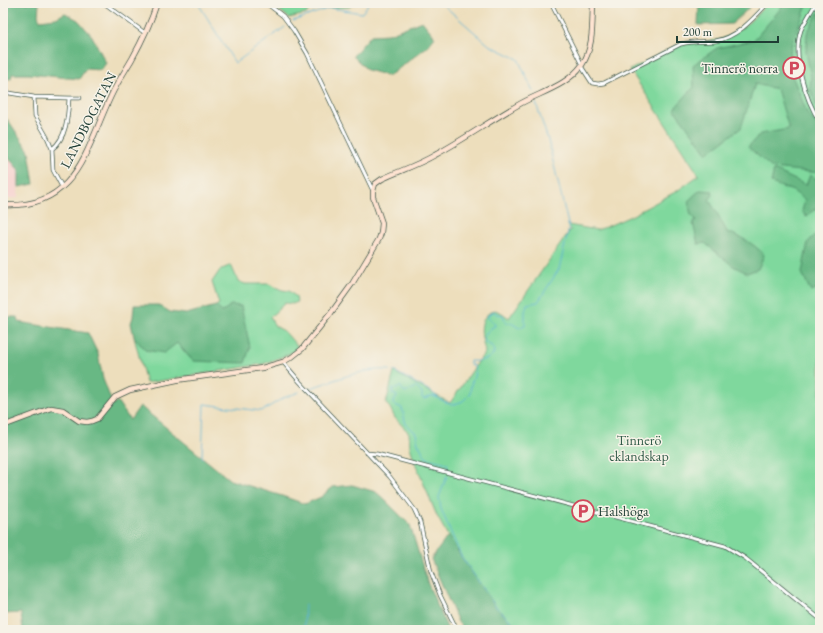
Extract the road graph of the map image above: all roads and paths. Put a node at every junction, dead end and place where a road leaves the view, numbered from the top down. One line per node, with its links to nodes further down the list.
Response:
1 (104, 3): 8 (street)
2 (157, 3): 8 (street, LANDBOGATAN)
3 (266, 3): 17 (street)
4 (551, 3): 9 (street)
5 (593, 3): 9 (street)
6 (768, 3): 9 (street)
7 (816, 3): 14 (street)
8 (145, 33): 16 (street, LANDBOGATAN)
9 (581, 66): 17 (street)
10 (3, 92): 11 (street)
11 (34, 97): 12 (street); 15 (street)
12 (69, 98): 13 (street); 15 (street)
13 (80, 98)
14 (820, 122)
15 (52, 149): 16 (street)
16 (62, 187): 18 (street, LANDBOGATAN)
17 (373, 191): 19 (street)
18 (3, 205)
19 (283, 362): 20 (street); 21 (street)
20 (3, 426)
21 (367, 453): 22 (street); 23 (street)
22 (820, 619)
23 (457, 630)

